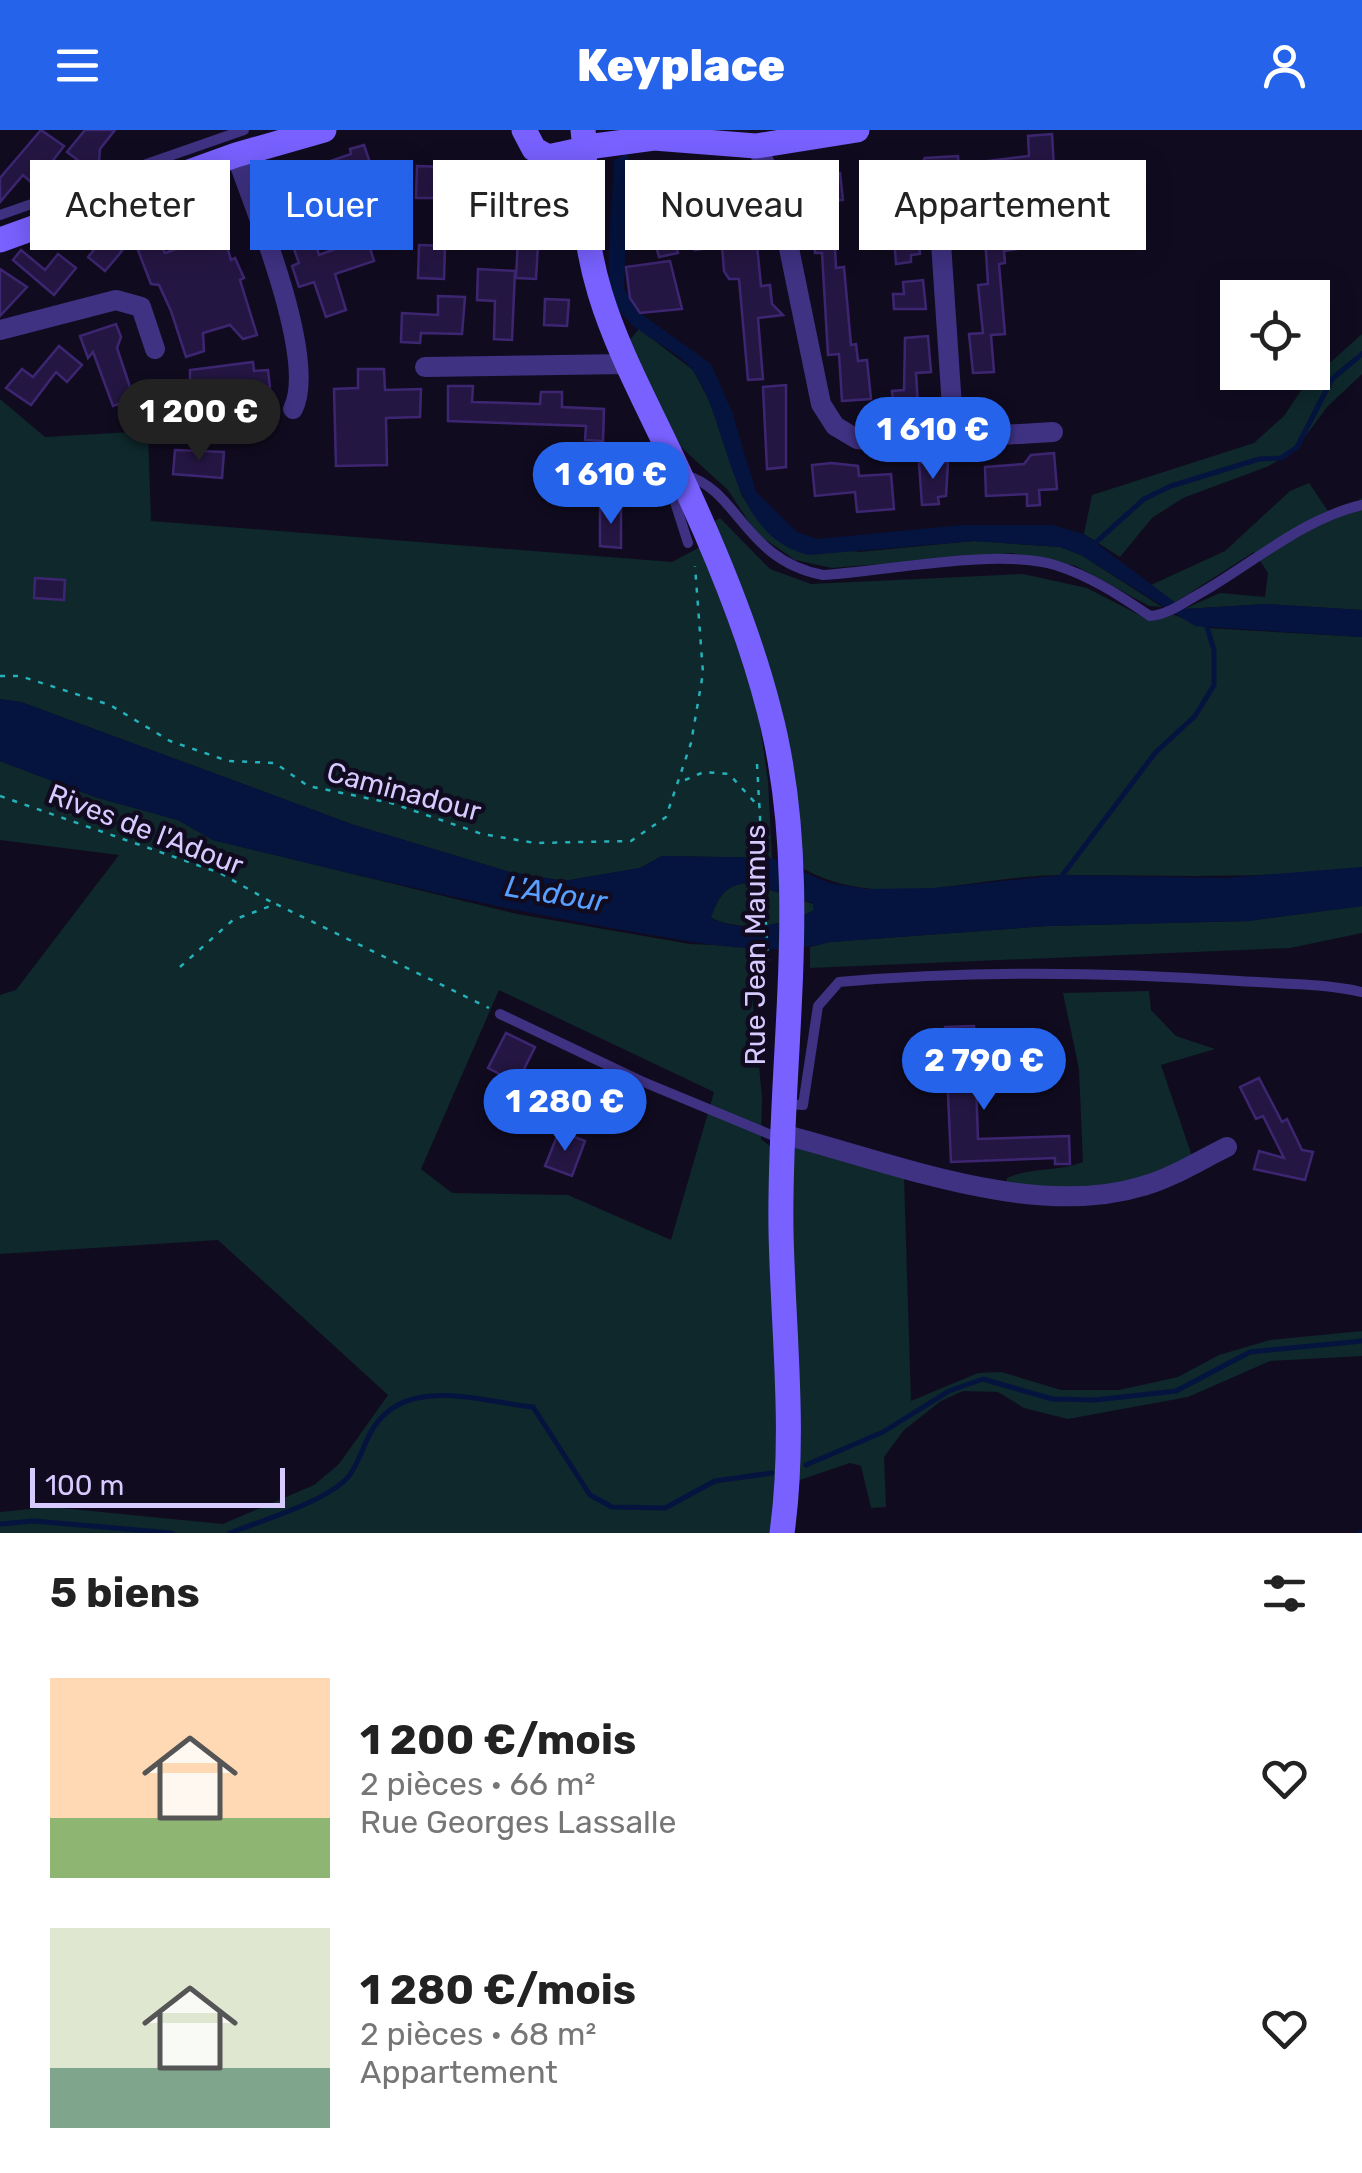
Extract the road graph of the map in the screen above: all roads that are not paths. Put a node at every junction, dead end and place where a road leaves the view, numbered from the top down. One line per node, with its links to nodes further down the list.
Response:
1 (324, 130): 4 (main road)
2 (858, 130): 9 (main road)
3 (521, 132): 10 (main road)
4 (279, 134): 7 (main road)
5 (644, 134): 6 (main road); 8 (main road)
6 (709, 138): 9 (main road)
7 (240, 142): 12 (street); 13 (lane); 14 (main road)
8 (585, 142): 10 (main road)
9 (756, 146): 24 (street)
10 (548, 157): 11 (main road)
11 (550, 160)
12 (250, 180)
13 (0, 215)
14 (0, 240)
15 (269, 250): 22 (street)
16 (588, 250): 20 (main road, Rue Jean Maumus)
17 (941, 250): 24 (street)
18 (0, 330): 19 (street)
19 (155, 349)
20 (627, 364): 21 (street); 25 (main road, Rue Jean Maumus)
21 (426, 367)
22 (293, 409)
23 (1053, 432): 24 (street)
24 (954, 437)
25 (674, 463): 26 (lane); 27 (lane); 30 (main road, Rue Jean Maumus)
26 (1362, 505)
27 (688, 543)
28 (1362, 992): 30 (lane)
29 (500, 1014): 31 (lane)
30 (784, 1104): 31 (main road, Rue Jean Maumus)
31 (782, 1136): 32 (street); 33 (main road, Rue Jean Maumus)
32 (1227, 1147)
33 (782, 1533)

